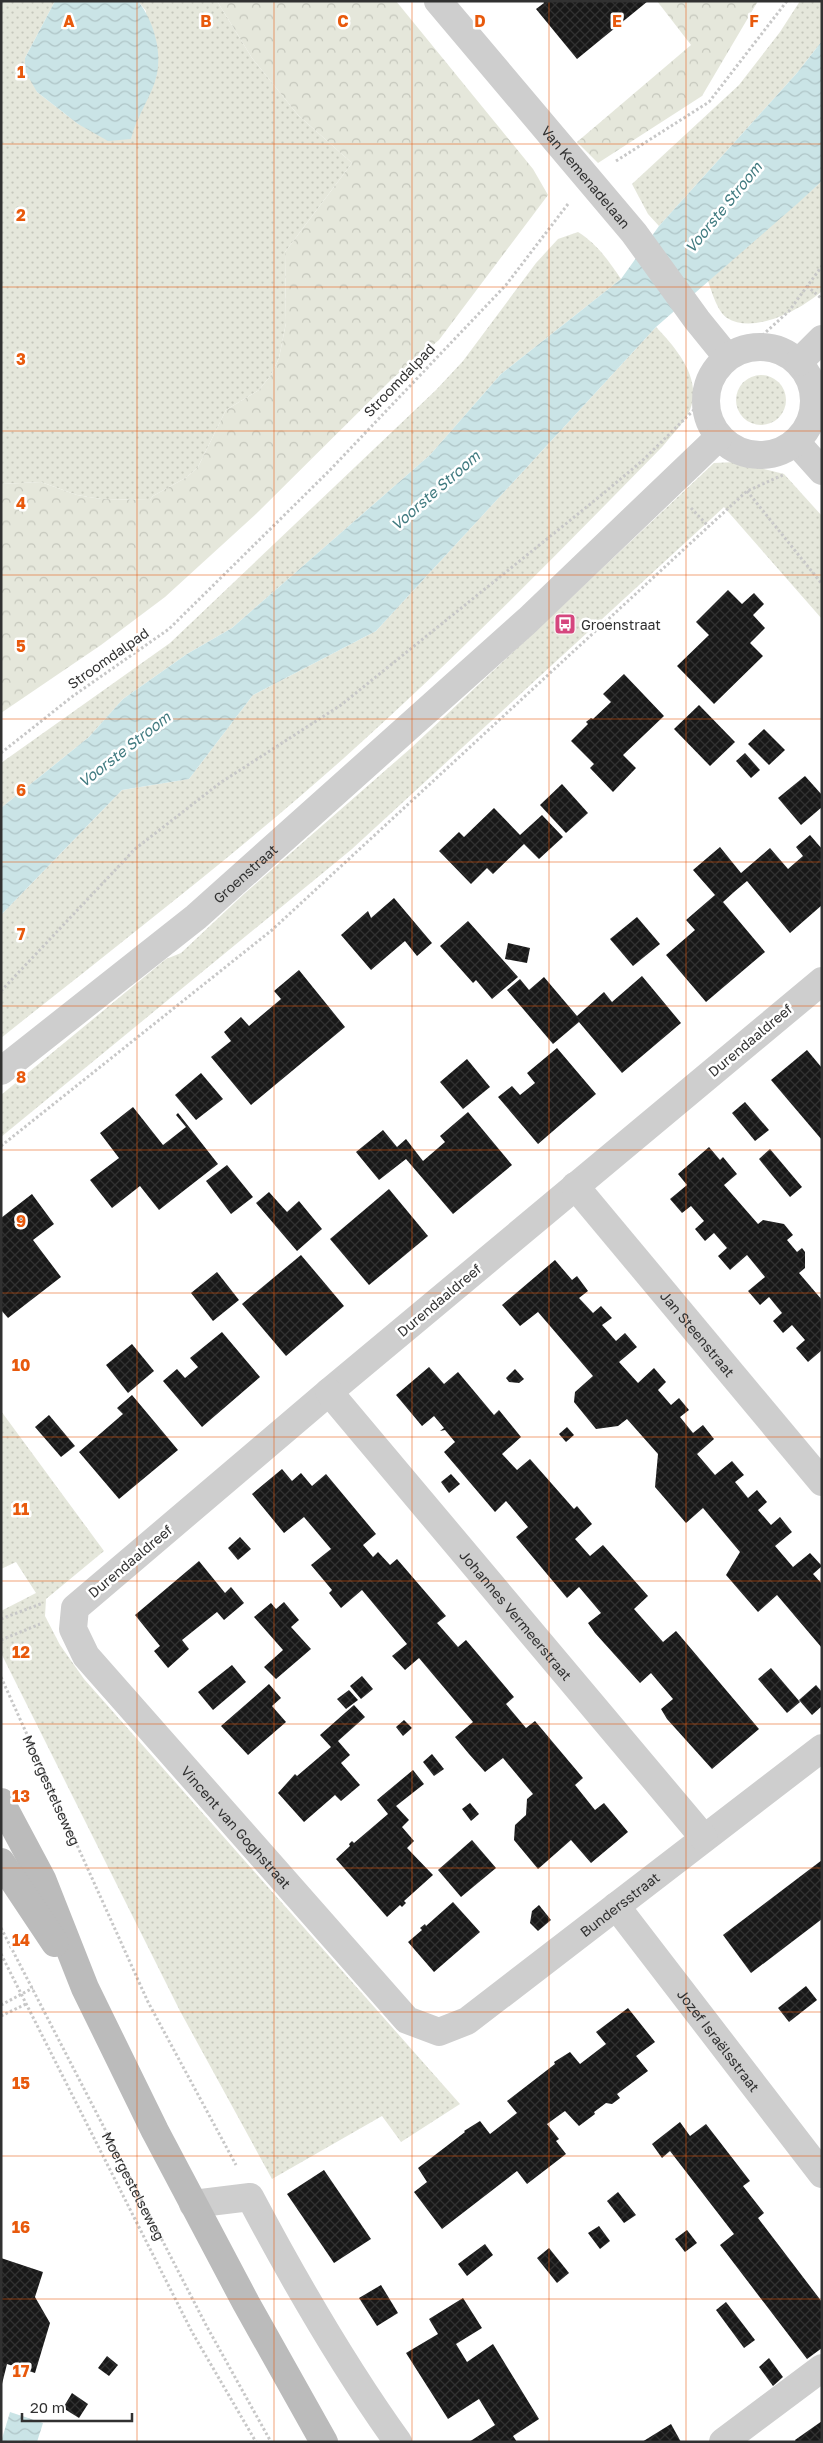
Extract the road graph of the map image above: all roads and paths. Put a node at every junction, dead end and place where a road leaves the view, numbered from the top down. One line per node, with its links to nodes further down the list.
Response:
1 (438, 1): 3 (street, Van Kemenadelaan)
2 (787, 1): 3 (path, Stroomdalpad)
3 (587, 179): 8 (street, Van Kemenadelaan); 15 (path, Stroomdalpad)
4 (822, 266): 5 (path)
5 (807, 286): 6 (path); 8 (path)
6 (822, 299)
7 (822, 339): 9 (street)
8 (738, 352): 9 (street); 10 (street)
9 (799, 362): 12 (street)
10 (707, 397): 11 (street); 17 (path)
11 (718, 437): 12 (street); 18 (street, Groenstraat)
12 (796, 442): 13 (street)
13 (822, 471)
14 (822, 584): 19 (path)
15 (1, 753)
16 (821, 982): 20 (street, Durendaaldreef)
17 (1, 991)
18 (1, 1071)
19 (1, 1146)
20 (575, 1186): 21 (street, Durendaaldreef); 22 (street, Jan Steenstraat)
21 (329, 1392): 24 (street, Durendaaldreef); 28 (street, Johannes Vermeerstraat)
22 (822, 1482)
23 (1, 1619): 24 (path)
24 (74, 1619): 39 (street, Vincent van Goghstraat)
25 (1, 1677): 41 (path, Moergestelseweg)
26 (822, 1748): 28 (street, Bundersstraat)
27 (1, 1802): 34 (main road)
28 (704, 1838): 30 (street, Bundersstraat)
29 (1, 1862): 34 (main road)
30 (616, 1906): 39 (street, Bundersstraat); 40 (street, Jozef Israëlsstraat)
31 (1, 1928): 33 (path, Moergestelseweg)
32 (1, 1954): 35 (path)
33 (33, 1988): 35 (path); 45 (path, Moergestelseweg)
34 (85, 1988): 42 (main road)
35 (21, 1994): 36 (path); 37 (path)
36 (26, 2004): 38 (path); 44 (path)
37 (1, 2005)
38 (1, 2016)
39 (407, 2020)
40 (822, 2174)
41 (250, 2197): 42 (street); 47 (street)
42 (192, 2204): 46 (main road)
43 (822, 2368): 48 (street)
44 (256, 2442)
45 (271, 2442)
46 (324, 2442)
47 (398, 2442)
48 (723, 2442)

